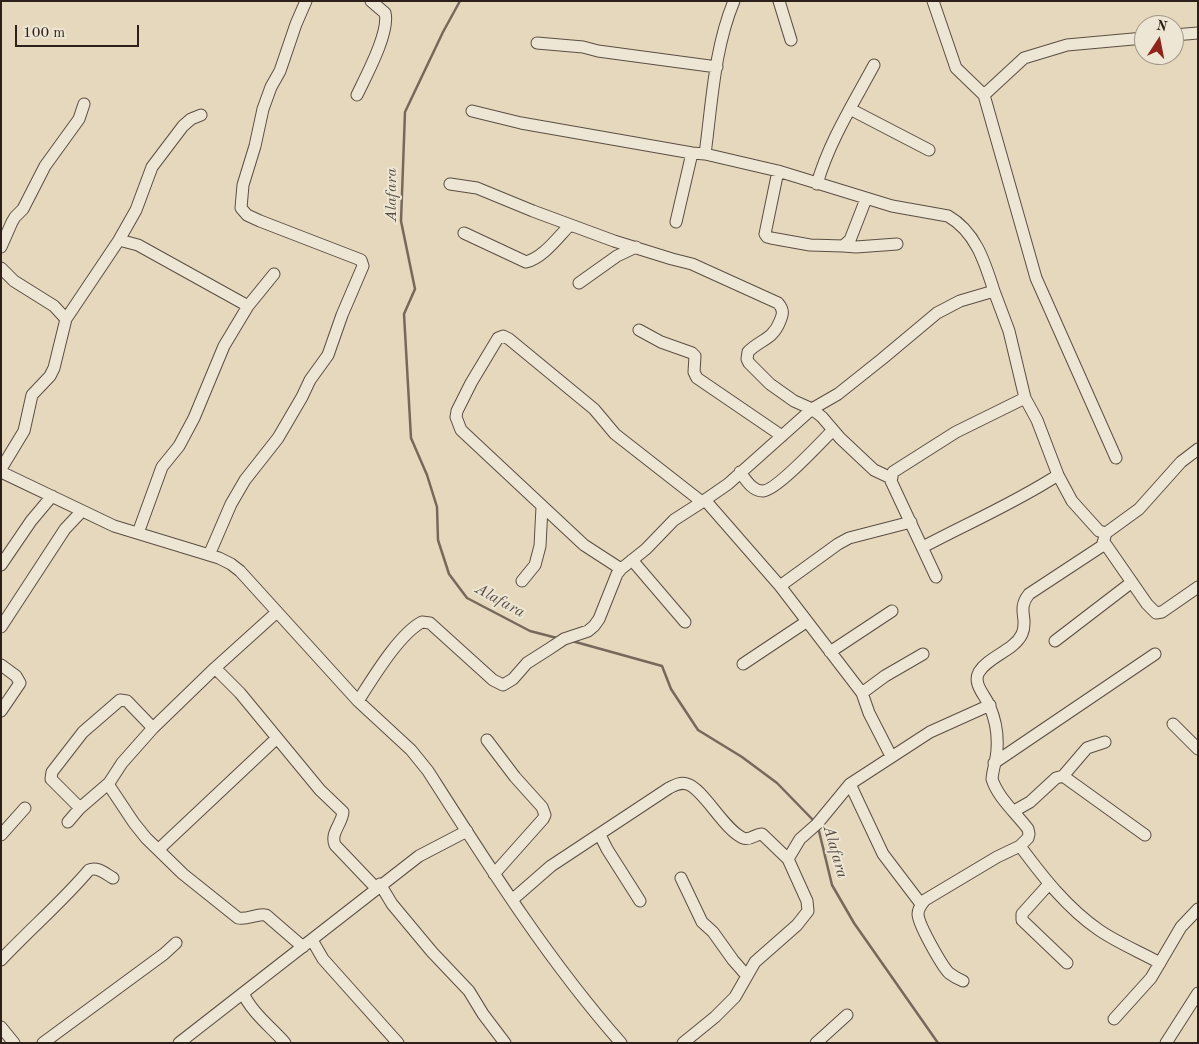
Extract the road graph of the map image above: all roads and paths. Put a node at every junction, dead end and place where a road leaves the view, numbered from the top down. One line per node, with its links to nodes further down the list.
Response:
1 (306, 1): 59 (street)
2 (371, 1): 13 (street)
3 (734, 1): 12 (street)
4 (779, 1): 9 (street)
5 (933, 1): 14 (street)
6 (1198, 33): 7 (street)
7 (1184, 35)
8 (1134, 39): 14 (street)
9 (791, 40)
10 (538, 43): 12 (street)
11 (874, 65): 16 (street)
12 (717, 67): 21 (street)
13 (357, 94)
14 (984, 95): 46 (street)
15 (84, 104): 32 (street)
16 (850, 109): 19 (street); 24 (street)
17 (472, 111): 20 (street)
18 (201, 114): 29 (street)
19 (928, 150)
20 (692, 153): 21 (street); 26 (street)
21 (705, 154): 22 (street)
22 (778, 171): 24 (street); 31 (street)
23 (450, 184): 27 (street)
24 (817, 184): 25 (street)
25 (866, 199): 31 (street); 37 (street)
26 (676, 222)
27 (570, 225): 28 (street); 33 (street)
28 (464, 233)
29 (119, 240): 38 (street); 39 (street)
30 (897, 244): 31 (street)
31 (844, 246)
32 (1, 247)
33 (636, 247): 36 (street); 42 (street)
34 (1, 268): 39 (street)
35 (274, 274): 38 (street)
36 (579, 283)
37 (994, 291): 41 (street); 42 (street)
38 (248, 306): 56 (street)
39 (66, 319): 47 (street)
40 (639, 330): 44 (street)
41 (1025, 398): 49 (street); 50 (street)
42 (812, 409): 43 (street); 44 (street)
43 (834, 430): 48 (street); 50 (street)
44 (782, 436): 48 (street)
45 (1198, 449): 57 (street)
46 (1116, 458)
47 (1, 471): 51 (street)
48 (740, 472): 52 (street)
49 (1058, 476): 57 (street); 58 (street)
50 (891, 478): 55 (street)
51 (52, 496): 54 (street); 61 (street)
52 (704, 501): 53 (street); 60 (street); 66 (street)
53 (542, 506): 62 (street); 64 (street)
54 (82, 511): 56 (street); 72 (street)
55 (911, 522): 58 (street); 66 (street)
56 (138, 533): 59 (street)
57 (1105, 537): 65 (street); 82 (street)
58 (923, 547): 63 (street)
59 (209, 555): 69 (street)
60 (632, 560): 62 (street); 70 (street)
61 (1, 565)
62 (621, 569): 81 (street)
63 (936, 577)
64 (522, 581)
65 (1132, 582): 67 (street); 73 (street)
66 (780, 586): 71 (street)
67 (1198, 587)
68 (892, 611): 74 (street)
69 (278, 612): 79 (street); 81 (street)
70 (685, 622)
71 (806, 622): 74 (street); 78 (street)
72 (1, 627)
73 (1055, 640)
74 (830, 652): 80 (street)
75 (923, 654): 80 (street)
76 (1155, 654): 91 (street)
77 (1, 664): 83 (street)
78 (743, 664)
79 (215, 668): 85 (street); 86 (street)
80 (862, 693): 90 (street)
81 (358, 701): 99 (street)
82 (990, 705): 90 (street); 91 (street)
83 (1, 712)
84 (1173, 724): 89 (street)
85 (154, 728): 93 (street); 96 (street)
86 (277, 738): 104 (street); 110 (street)
87 (487, 740): 106 (street)
88 (1105, 742): 92 (street)
89 (1198, 749)
90 (891, 756): 94 (street)
91 (994, 762): 97 (street)
92 (1063, 776): 97 (street); 102 (street)
93 (109, 782): 96 (street); 104 (street)
94 (850, 784): 105 (street); 113 (street)
95 (25, 808): 100 (street)
96 (80, 808): 98 (street)
97 (1014, 811): 103 (street)
98 (68, 822)
99 (467, 832): 106 (street); 110 (street)
100 (1, 835)
101 (600, 835): 105 (street); 111 (street); 112 (street)
102 (1144, 835)
103 (1020, 846): 109 (street); 113 (street)
104 (158, 849): 116 (street)
105 (788, 859): 120 (street)
106 (494, 874): 111 (street)
107 (113, 878): 117 (street)
108 (681, 878): 120 (street)
109 (1049, 884): 118 (street); 119 (street)
110 (378, 886): 116 (street); 132 (street)
111 (512, 900): 133 (street)
112 (640, 901)
113 (921, 904): 121 (street)
114 (1198, 909): 119 (street)
115 (176, 943): 128 (street)
116 (307, 944): 122 (street); 131 (street)
117 (1, 960)
118 (1067, 963)
119 (1160, 963): 125 (street)
120 (747, 976): 134 (street)
121 (963, 981)
122 (243, 993): 129 (street); 130 (street)
123 (1198, 994): 136 (street)
124 (847, 1015): 135 (street)
125 (1114, 1019)
126 (1, 1027): 127 (street)
127 (14, 1043)
128 (43, 1043)
129 (179, 1043)
130 (285, 1043)
131 (398, 1043)
132 (505, 1043)
133 (621, 1043)
134 (683, 1043)
135 (816, 1043)
136 (1166, 1043)

